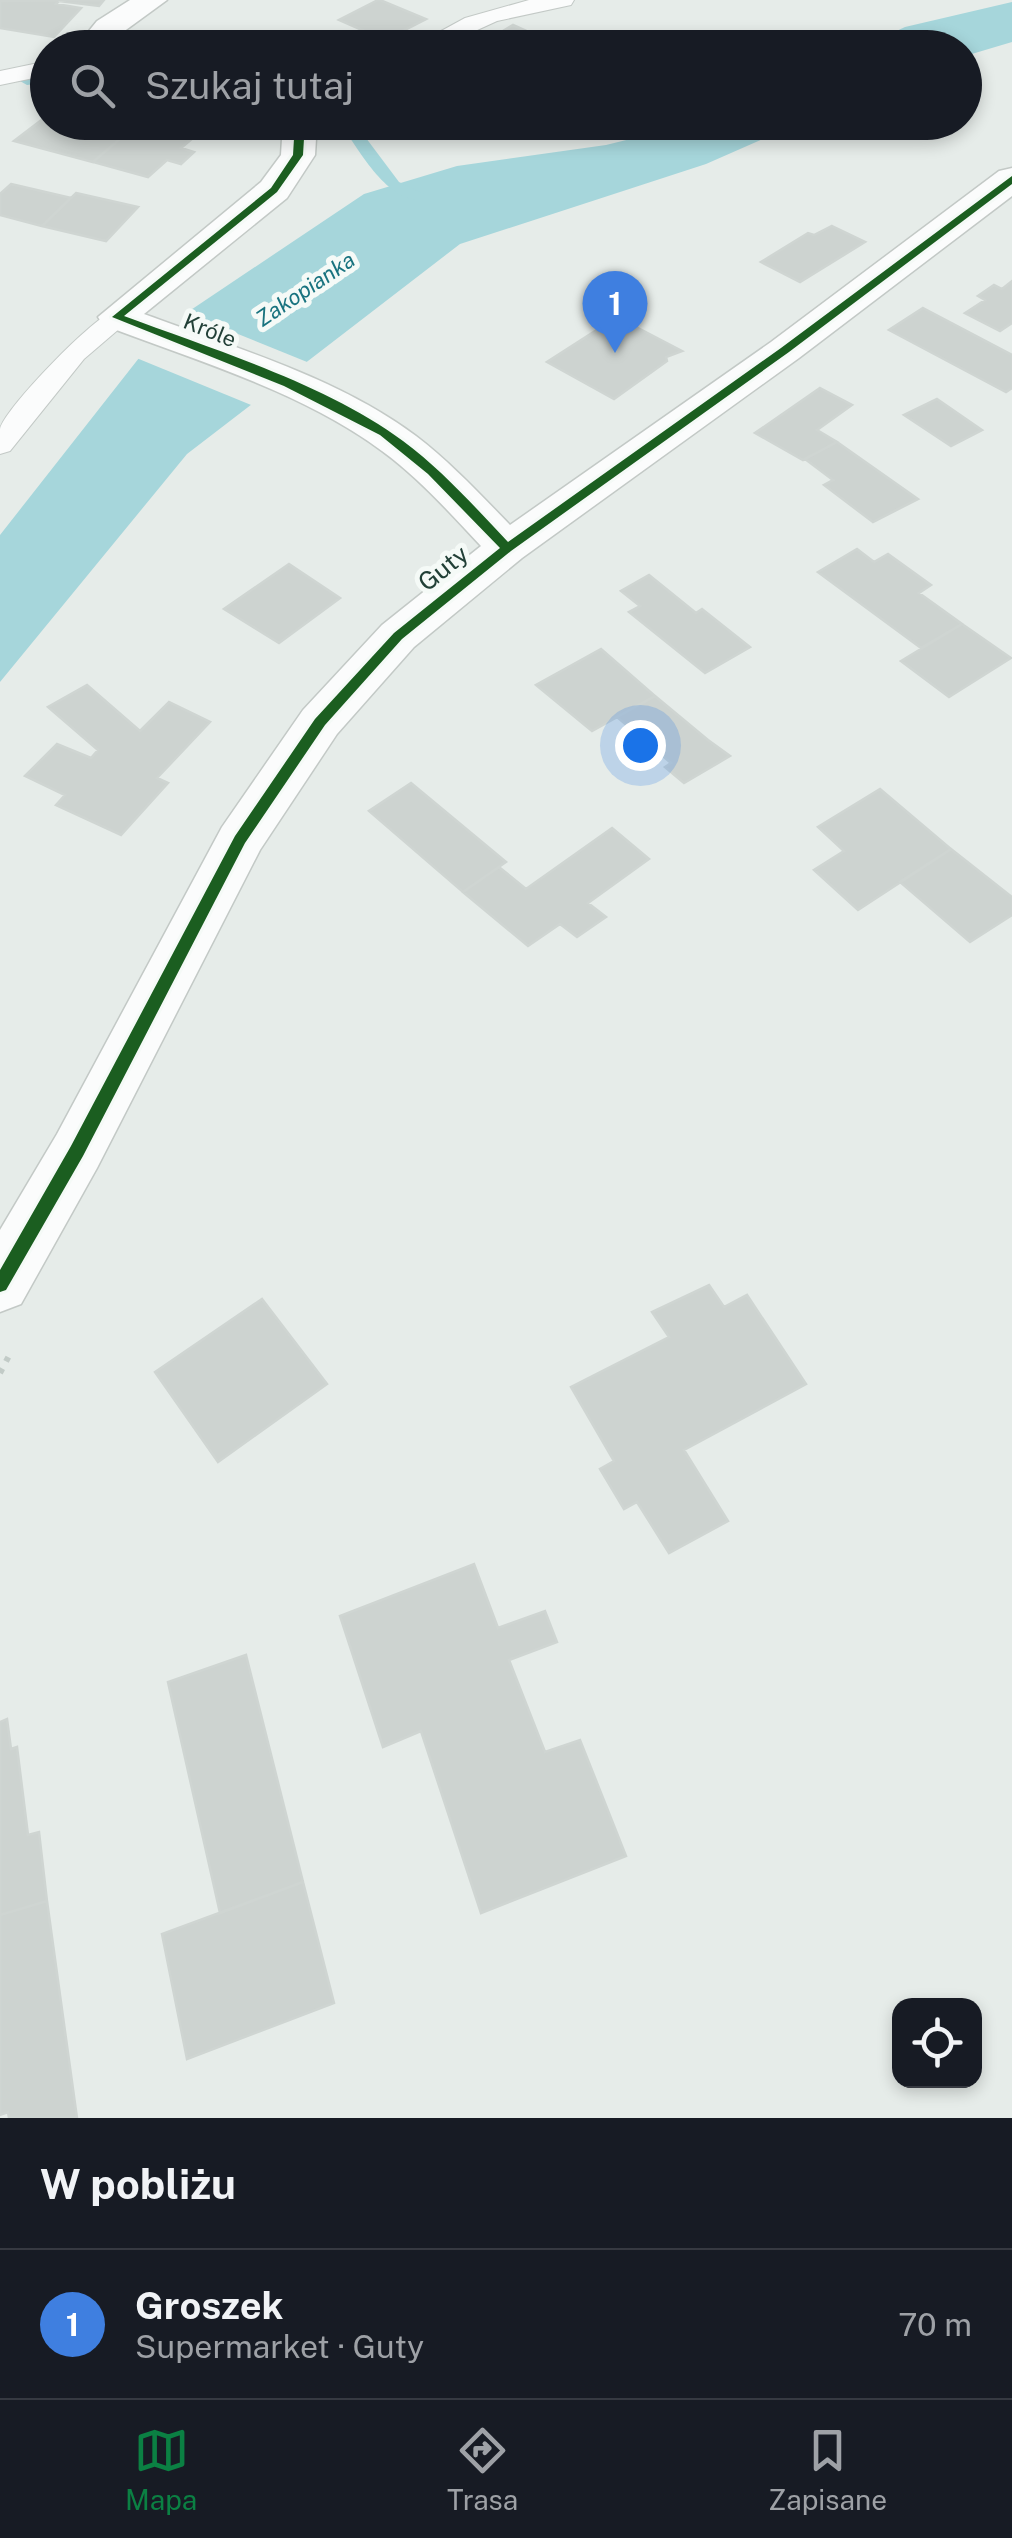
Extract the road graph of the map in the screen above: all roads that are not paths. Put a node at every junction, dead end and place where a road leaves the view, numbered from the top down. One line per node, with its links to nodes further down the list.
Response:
1 (151, 0): 3 (street)
2 (563, 0): 4 (lane)
3 (106, 30)
4 (452, 30)
5 (30, 70): 6 (lane)
6 (3, 73)
7 (299, 140): 9 (street)
8 (1012, 179): 11 (street, Guty)
9 (124, 320): 10 (lane); 11 (street, Króle)
10 (0, 445)
11 (507, 548): 12 (street, Guty)
12 (0, 1285)

